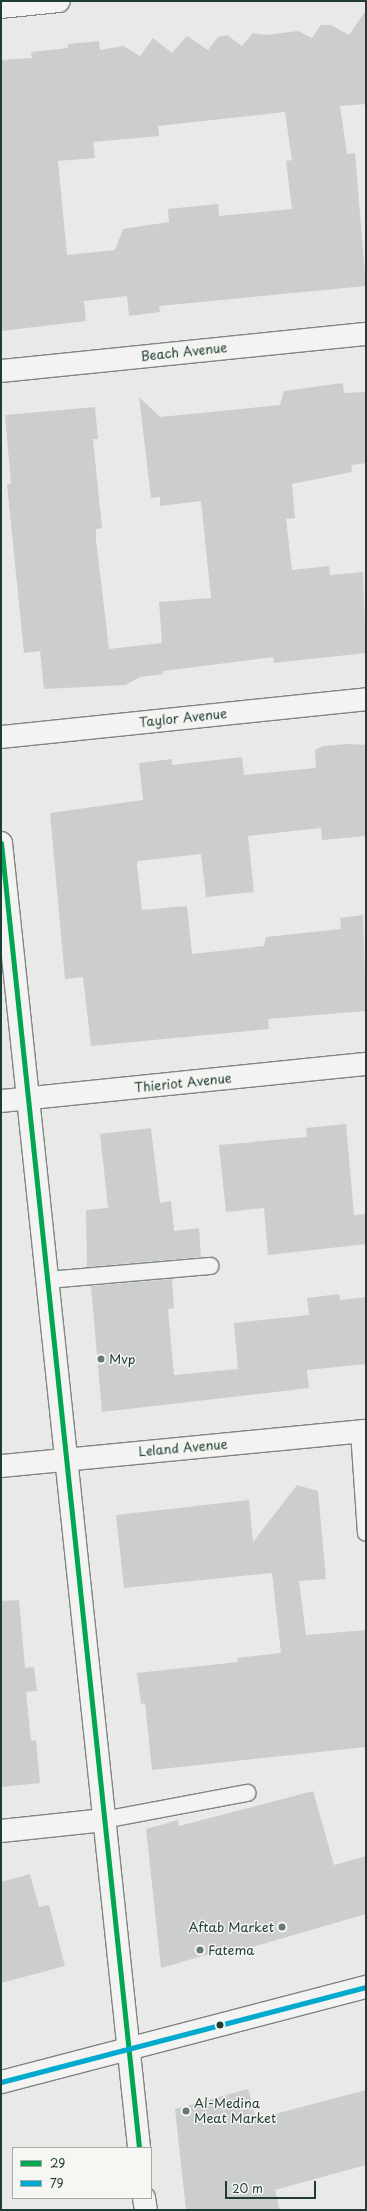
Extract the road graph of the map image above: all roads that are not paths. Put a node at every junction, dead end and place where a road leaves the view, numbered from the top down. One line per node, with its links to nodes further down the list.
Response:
1 (59, 1): 2 (street)
2 (1, 7)
3 (366, 334): 4 (street, Beach Avenue)
4 (1, 371)
5 (366, 699): 6 (street, Taylor Avenue)
6 (1, 737)
7 (1, 843): 9 (street)
8 (366, 1064): 9 (street, Thieriot Avenue)
9 (28, 1099): 10 (street, Thieriot Avenue); 12 (street)
10 (1, 1101)
11 (210, 1266): 12 (lane)
12 (47, 1280): 14 (street)
13 (362, 1431): 14 (street, Leland Avenue); 16 (lane)
14 (66, 1459): 15 (street, Leland Avenue); 18 (street)
15 (1, 1466)
16 (366, 1533)
17 (247, 1793): 18 (lane)
18 (104, 1820): 19 (street); 21 (street)
19 (1, 1831)
20 (366, 1987): 21 (street)
21 (128, 2049): 22 (street); 23 (street)
22 (1, 2082)
23 (139, 2147)
24 (144, 2199): 25 (street)
25 (146, 2210)

